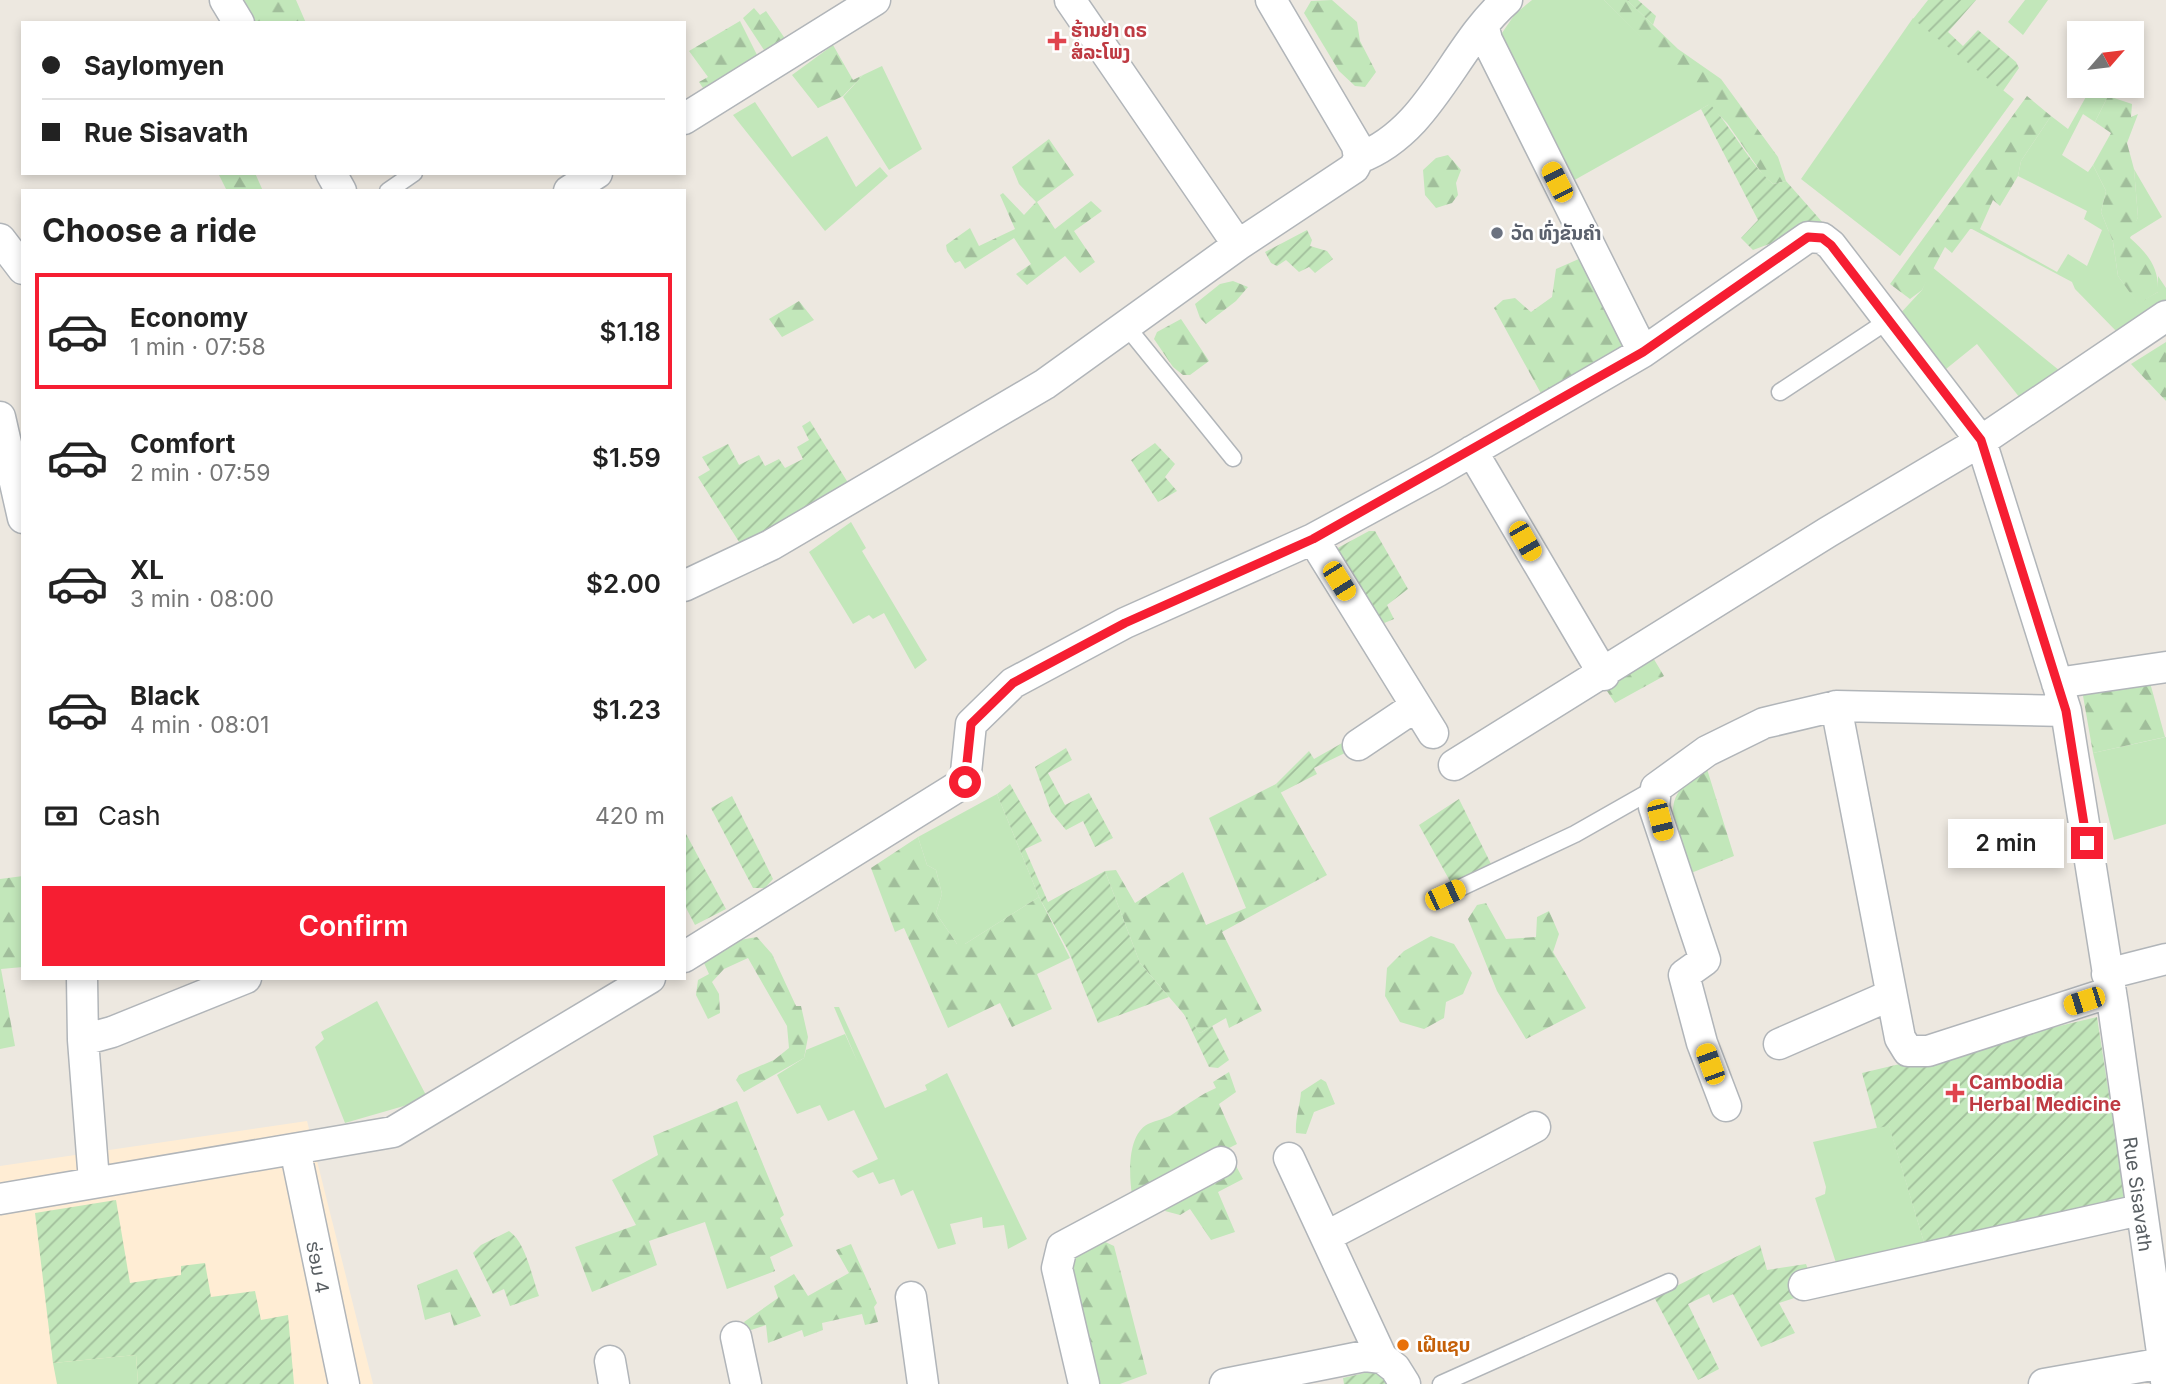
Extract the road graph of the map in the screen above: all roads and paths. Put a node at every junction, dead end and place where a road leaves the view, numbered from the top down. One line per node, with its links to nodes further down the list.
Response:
1 (225, 0): 6 (street)
2 (874, 0): 8 (street)
3 (1070, 0): 15 (street)
4 (1271, 0): 9 (street)
5 (1507, 0): 7 (street)
6 (238, 21)
7 (1484, 28): 9 (street); 20 (street)
8 (686, 118)
9 (1359, 158): 15 (street)
10 (411, 175): 12 (lane)
11 (594, 175): 13 (street)
12 (391, 189)
13 (572, 189)
14 (0, 239): 16 (street)
15 (1238, 245): 19 (street)
16 (21, 266)
17 (2166, 316): 23 (street)
18 (1889, 320): 20 (street, Rue Sisavath); 21 (lane); 23 (street, Rue Sisavath)
19 (1127, 327): 25 (lane); 28 (street)
20 (1643, 352): 24 (street)
21 (1780, 392)
22 (0, 417): 26 (street)
23 (1981, 440): 30 (street); 31 (street, Rue Sisavath)
24 (1472, 451): 27 (street); 30 (street)
25 (1233, 458)
26 (21, 509)
27 (1313, 539): 32 (street); 39 (street)
28 (686, 585)
29 (2166, 667): 31 (street)
30 (1604, 675): 36 (street)
31 (2062, 697): 33 (street); 44 (street, Rue Sisavath)
32 (1416, 706): 34 (street); 35 (street)
33 (1836, 706): 37 (street); 45 (street)
34 (1433, 733)
35 (1358, 745)
36 (1454, 765)
37 (1656, 788): 38 (lane); 48 (street)
38 (1445, 895)
39 (686, 956)
40 (2166, 958): 44 (street)
41 (82, 980): 46 (street)
42 (241, 980): 46 (street)
43 (647, 980): 50 (street)
44 (2109, 983): 45 (street); 55 (street, Rue Sisavath)
45 (1891, 995): 47 (street)
46 (83, 1040): 53 (street)
47 (1779, 1044)
48 (1726, 1106)
49 (1535, 1127): 56 (street)
50 (295, 1149): 53 (street); 64 (street, ຮ່ອມ 4)
51 (1289, 1158): 56 (street)
52 (1221, 1162): 67 (street)
53 (94, 1181): 54 (street)
54 (0, 1199)
55 (2140, 1210): 58 (street, Rue Sisavath); 59 (street)
56 (1327, 1236): 62 (street)
57 (1669, 1282): 70 (lane)
58 (2158, 1284): 63 (street, Rue Sisavath)
59 (1804, 1285)
60 (911, 1297): 66 (street)
61 (736, 1337): 65 (street)
62 (1382, 1357): 68 (street); 69 (street)
63 (2164, 1372): 71 (street)
64 (344, 1384)
65 (746, 1384)
66 (923, 1384)
67 (1084, 1384)
68 (1225, 1384)
69 (1405, 1384)
70 (1441, 1384)
71 (2044, 1384)

